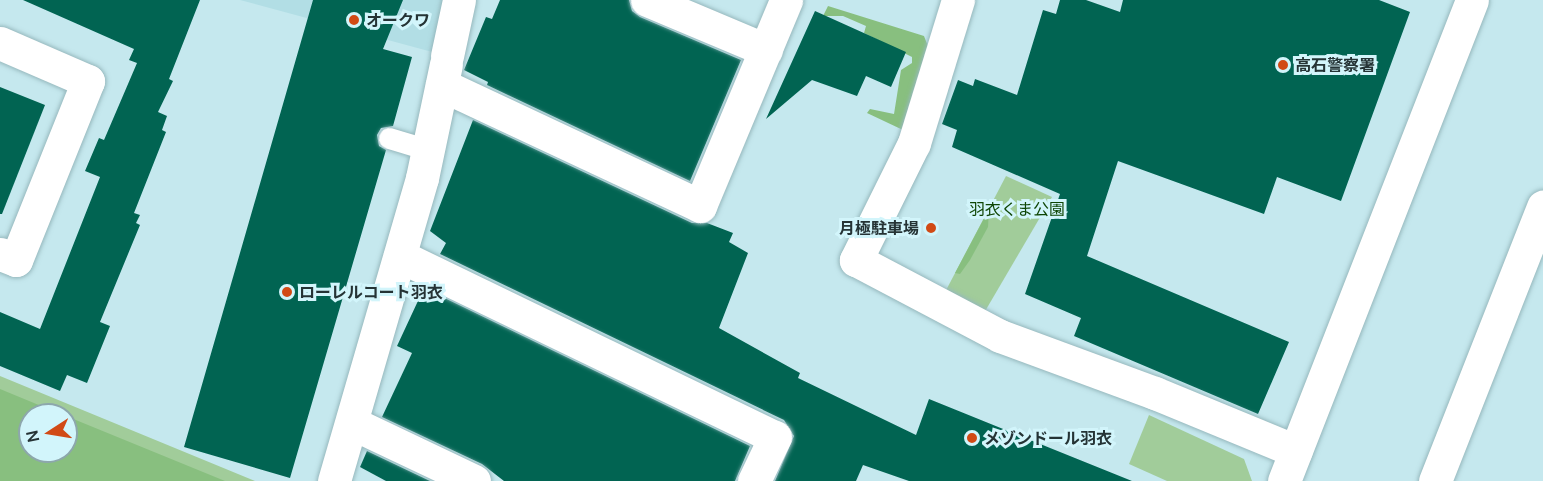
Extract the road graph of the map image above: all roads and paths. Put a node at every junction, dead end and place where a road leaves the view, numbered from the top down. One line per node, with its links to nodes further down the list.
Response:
1 (459, 0): 8 (street)
2 (647, 0): 7 (street)
3 (786, 0): 7 (street)
4 (958, 0): 15 (street)
5 (1472, 0): 15 (street)
6 (0, 43): 12 (street)
7 (766, 50): 8 (street)
8 (445, 70): 10 (street)
9 (389, 138): 10 (lane)
10 (429, 150): 13 (street)
11 (1543, 207): 20 (street)
12 (0, 254)
13 (400, 256): 14 (street); 18 (street)
14 (352, 423): 16 (street); 17 (street)
15 (1296, 451): 19 (street)
16 (334, 481)
17 (474, 481)
18 (754, 481)
19 (1284, 481)
20 (1435, 481)

